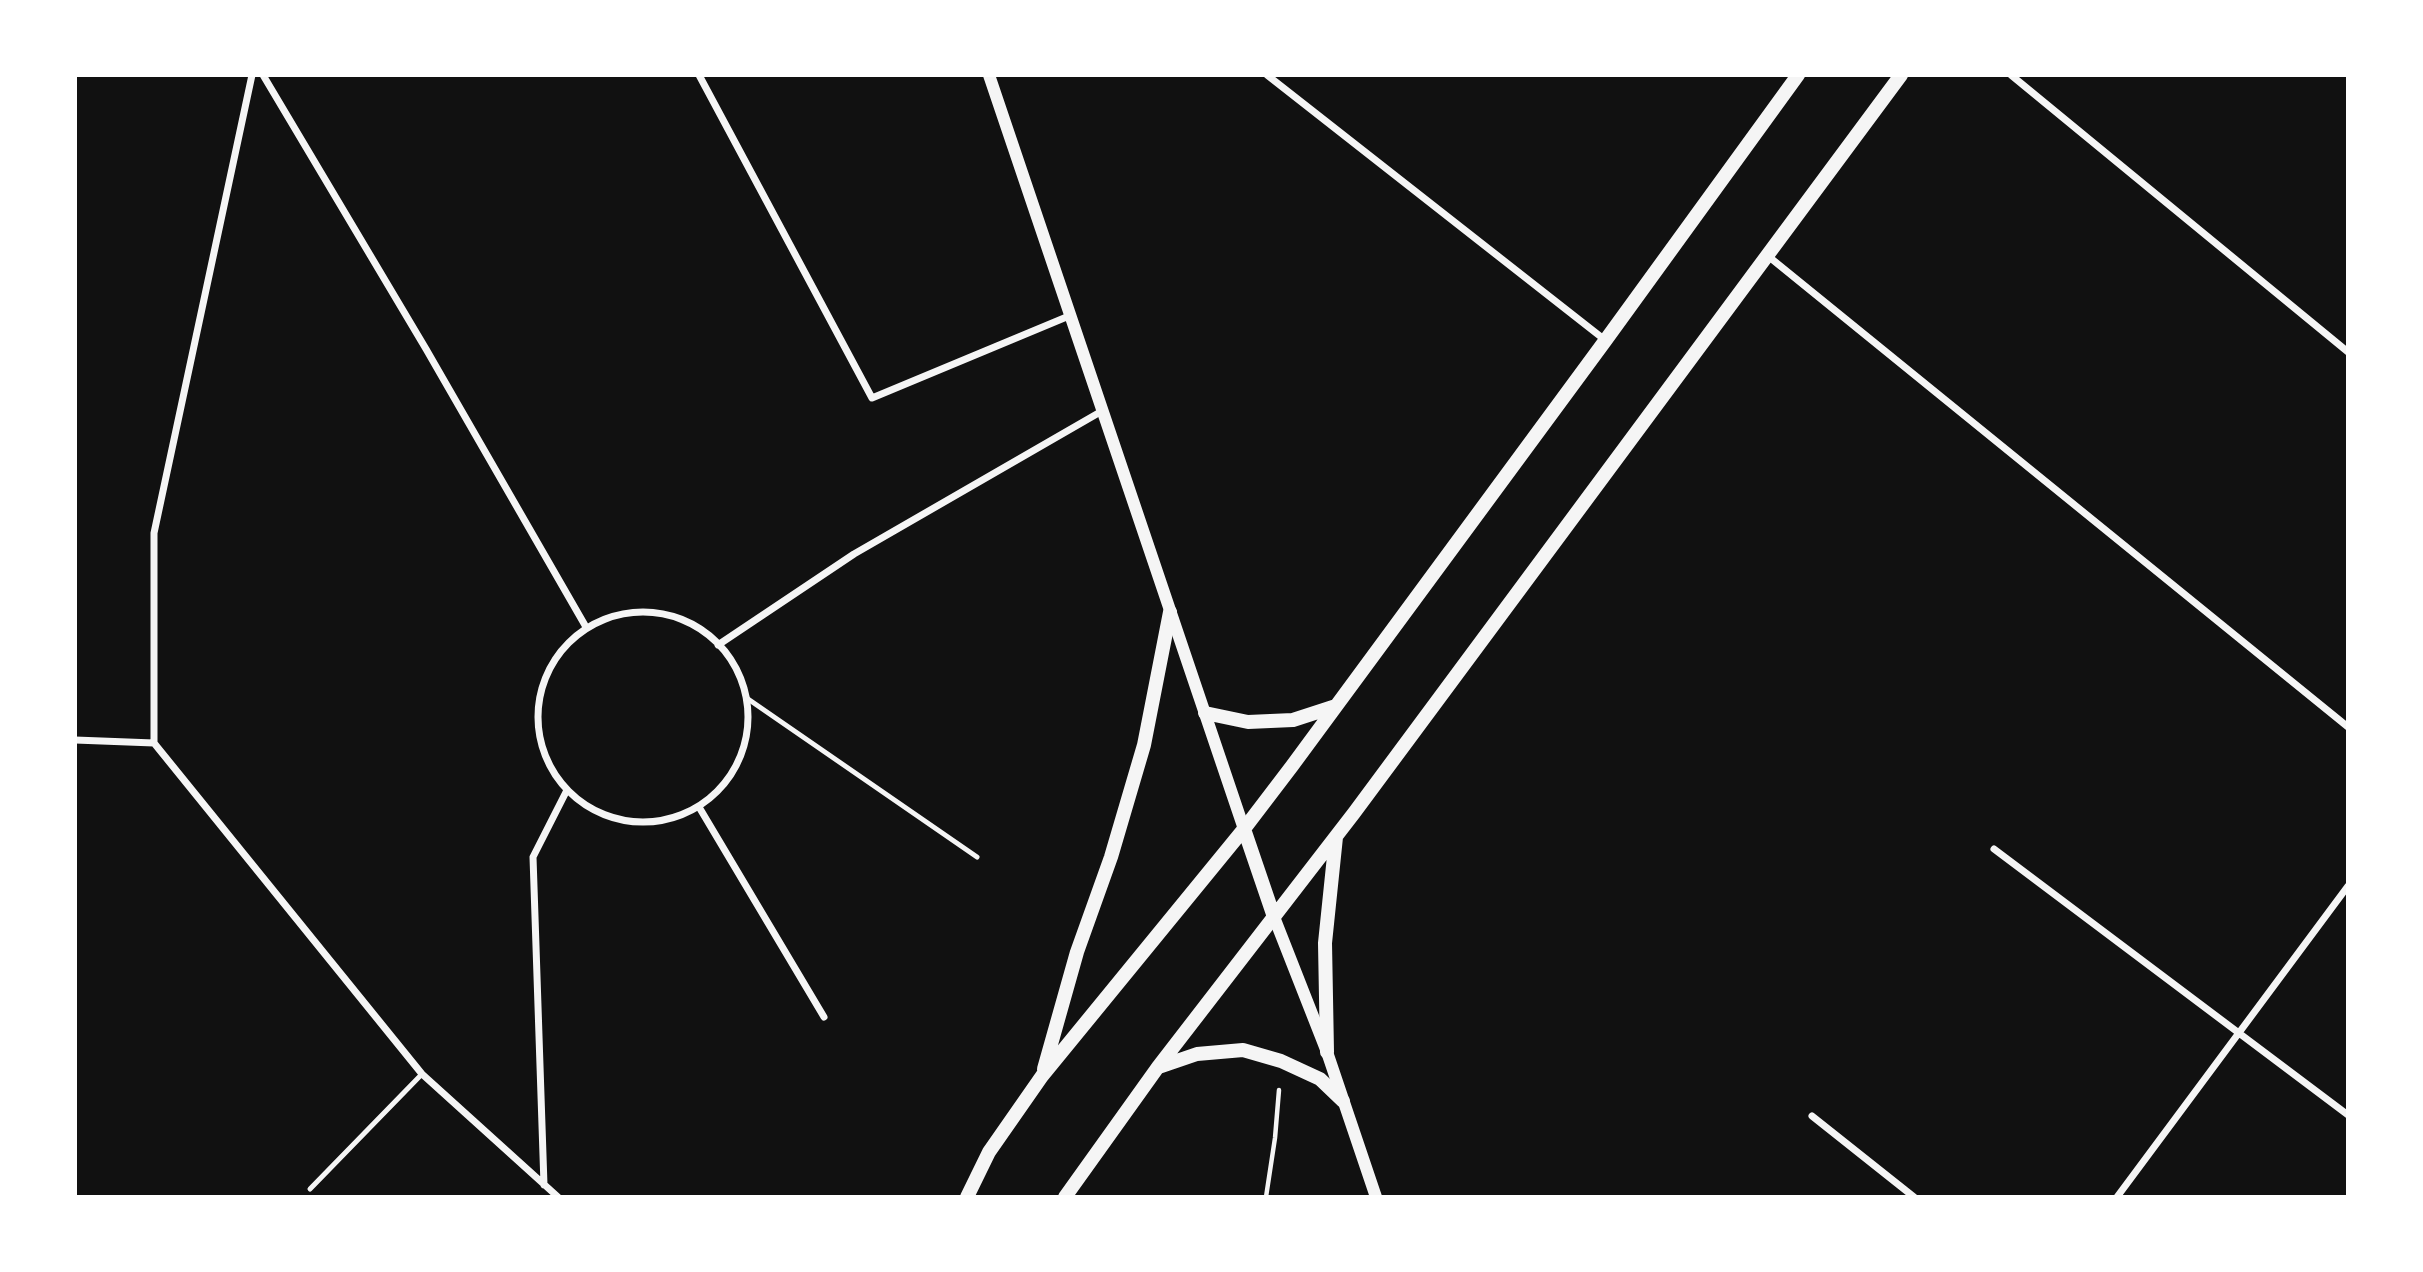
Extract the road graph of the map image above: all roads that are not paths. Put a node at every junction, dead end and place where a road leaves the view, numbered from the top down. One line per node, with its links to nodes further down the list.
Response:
1 (252, 75): 22 (street)
2 (263, 75): 15 (street)
3 (699, 75): 10 (street)
4 (989, 75): 10 (street)
5 (1267, 75): 11 (street)
6 (1798, 75): 11 (main road)
7 (1901, 75): 9 (main road)
8 (2011, 75): 12 (street)
9 (1768, 256): 20 (street); 26 (main road)
10 (1069, 316): 13 (street)
11 (1605, 341): 18 (main road)
12 (2348, 352)
13 (1102, 411): 14 (street); 16 (street)
14 (1170, 612): 19 (street); 36 (main road)
15 (586, 627): 16 (street); 23 (street)
16 (718, 645): 17 (street)
17 (748, 699): 24 (street); 28 (lane)
18 (1336, 706): 19 (main road); 25 (main road)
19 (1205, 713): 25 (street)
20 (2348, 727)
21 (75, 740): 22 (street)
22 (154, 743): 35 (street)
23 (567, 790): 24 (street); 40 (street)
24 (699, 807): 31 (street)
25 (1244, 829): 30 (main road); 36 (main road)
26 (1336, 836): 30 (main road); 33 (main road)
27 (1994, 849): 32 (street)
28 (977, 857)
29 (2348, 886): 32 (street)
30 (1274, 917): 33 (street); 34 (main road)
31 (824, 1017)
32 (2239, 1033): 38 (street); 47 (street)
33 (1327, 1052): 37 (street)
34 (1158, 1067): 37 (main road); 44 (main road)
35 (422, 1074): 40 (street); 41 (lane)
36 (1042, 1076): 43 (main road)
37 (1343, 1101): 45 (street)
38 (2348, 1115)
39 (1812, 1116): 46 (street)
40 (544, 1185): 42 (street)
41 (310, 1189)
42 (558, 1197)
43 (967, 1197)
44 (1065, 1197)
45 (1376, 1197)
46 (1914, 1197)
47 (2117, 1197)

